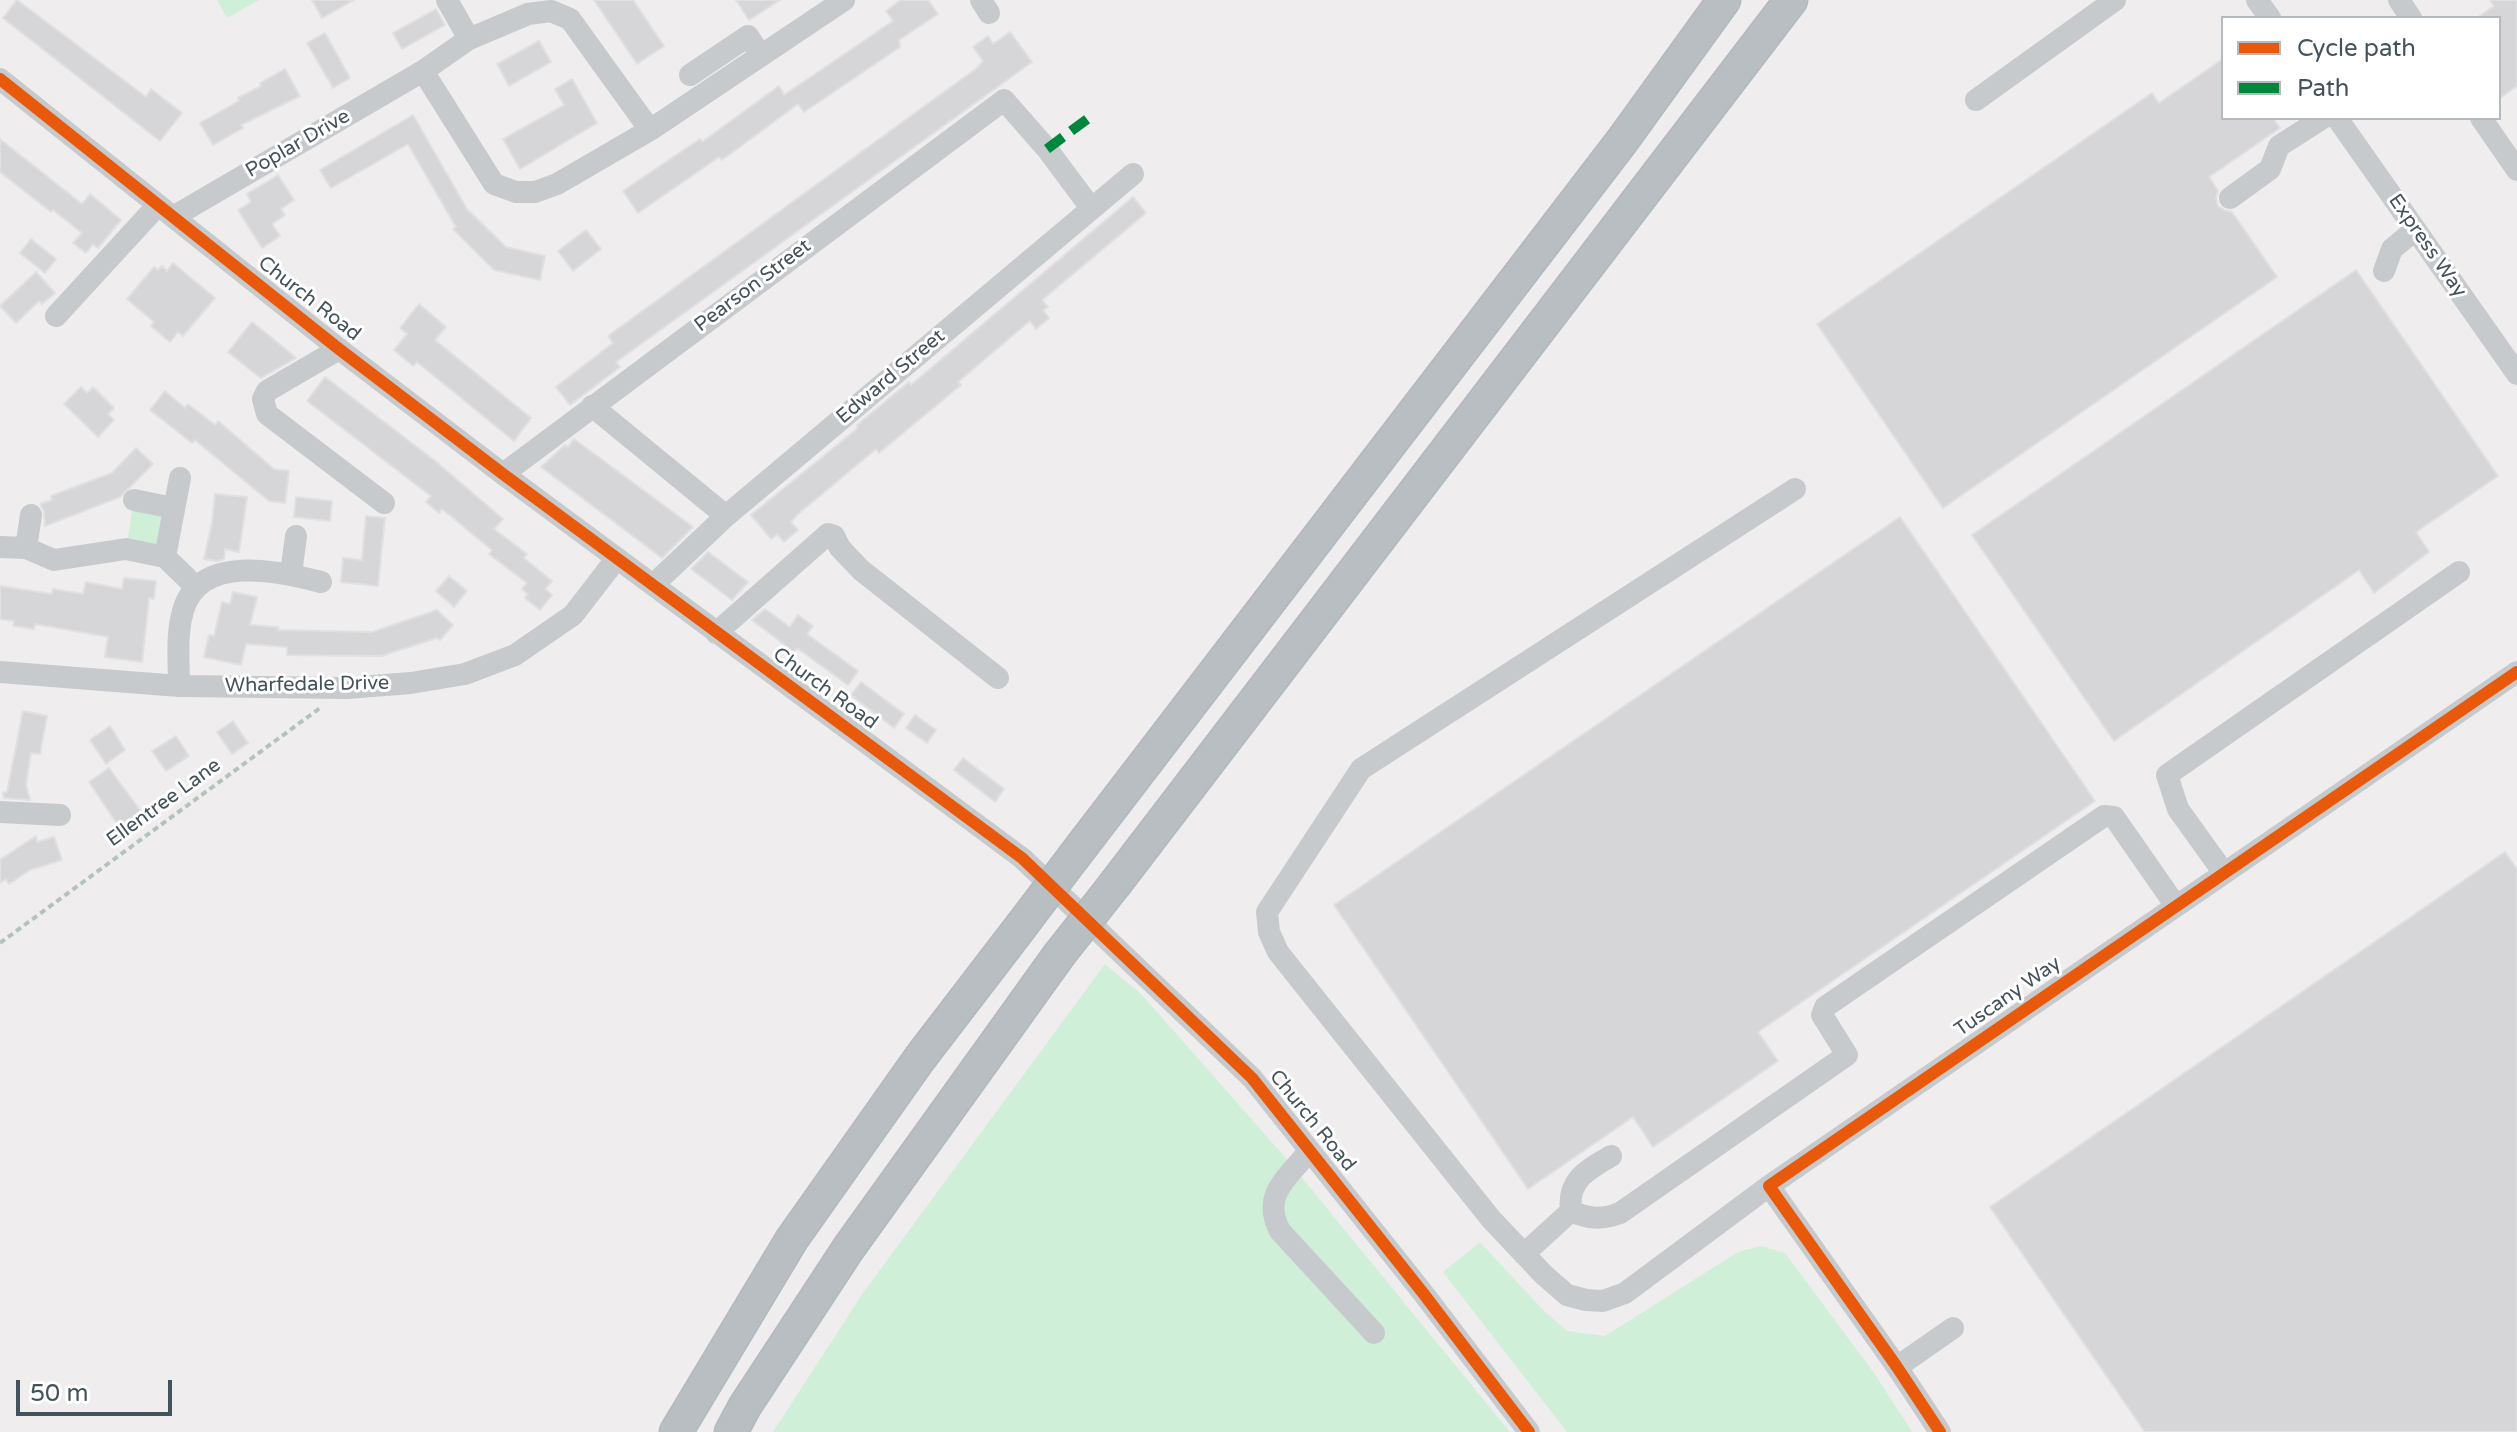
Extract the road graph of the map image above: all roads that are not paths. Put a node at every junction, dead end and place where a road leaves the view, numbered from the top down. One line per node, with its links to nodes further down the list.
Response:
1 (447, 0): 6 (street)
2 (844, 0): 7 (street)
3 (1724, 0): 62 (highway, bridge)
4 (1791, 0): 63 (highway, bridge)
5 (2115, 0): 11 (street)
6 (469, 39): 8 (street, Poplar Drive); 15 (street, Poplar Drive)
7 (761, 56): 9 (street); 15 (street)
8 (423, 71): 15 (street); 20 (street, Poplar Drive)
9 (690, 75)
10 (0, 79): 20 (street, Church Road)
11 (1976, 100)
12 (2320, 120): 18 (street)
13 (2338, 120): 21 (street, Express Way)
14 (2482, 120): 16 (street)
15 (650, 130)
16 (2517, 170)
17 (1133, 174): 19 (street, Edward Street)
18 (2230, 198)
19 (1091, 208): 26 (street, Pearson Street); 34 (street, Edward Street)
20 (166, 211): 23 (street, Poplar Drive); 24 (street, Church Road)
21 (2415, 230): 22 (street); 25 (street, Express Way)
22 (2384, 271)
23 (56, 316)
24 (339, 349): 27 (street, Church Road); 31 (street)
25 (2517, 374)
26 (592, 406): 27 (street, Pearson Street); 34 (street)
27 (503, 474): 39 (street, Church Road)
28 (180, 478): 32 (street)
29 (1795, 489): 58 (street, Tuscany Way)
30 (134, 500): 32 (street)
31 (384, 503)
32 (173, 508): 38 (street)
33 (31, 515): 37 (street)
34 (726, 516): 43 (street, Edward Street)
35 (296, 536): 41 (street)
36 (0, 547): 37 (street)
37 (26, 548): 38 (street)
38 (165, 557): 44 (street)
39 (617, 558): 43 (street, Church Road); 49 (street, Wharfedale Drive)
40 (2459, 572): 52 (street)
41 (291, 574): 42 (street); 44 (street)
42 (321, 582)
43 (653, 585): 45 (street, Church Road)
44 (196, 587): 49 (street)
45 (716, 633): 48 (street); 54 (street, Church Road)
46 (0, 672): 49 (street, Wharfedale Drive)
47 (2517, 672): 52 (street, Tuscany Way)
48 (998, 678)
49 (179, 686)
50 (0, 812): 51 (street)
51 (60, 815)
52 (2224, 873): 53 (street, Tuscany Way)
53 (2176, 906): 56 (street, Tuscany Way); 57 (street)
54 (1309, 1151): 60 (street); 64 (street, Church Road)
55 (1611, 1156): 57 (street)
56 (1769, 1186): 58 (street, Tuscany Way); 61 (street)
57 (1571, 1211): 58 (street)
58 (1524, 1254)
59 (1953, 1328): 61 (street)
60 (1374, 1333)
61 (1897, 1367): 65 (street)
62 (676, 1432)
63 (731, 1432)
64 (1529, 1432)
65 (1940, 1432)

